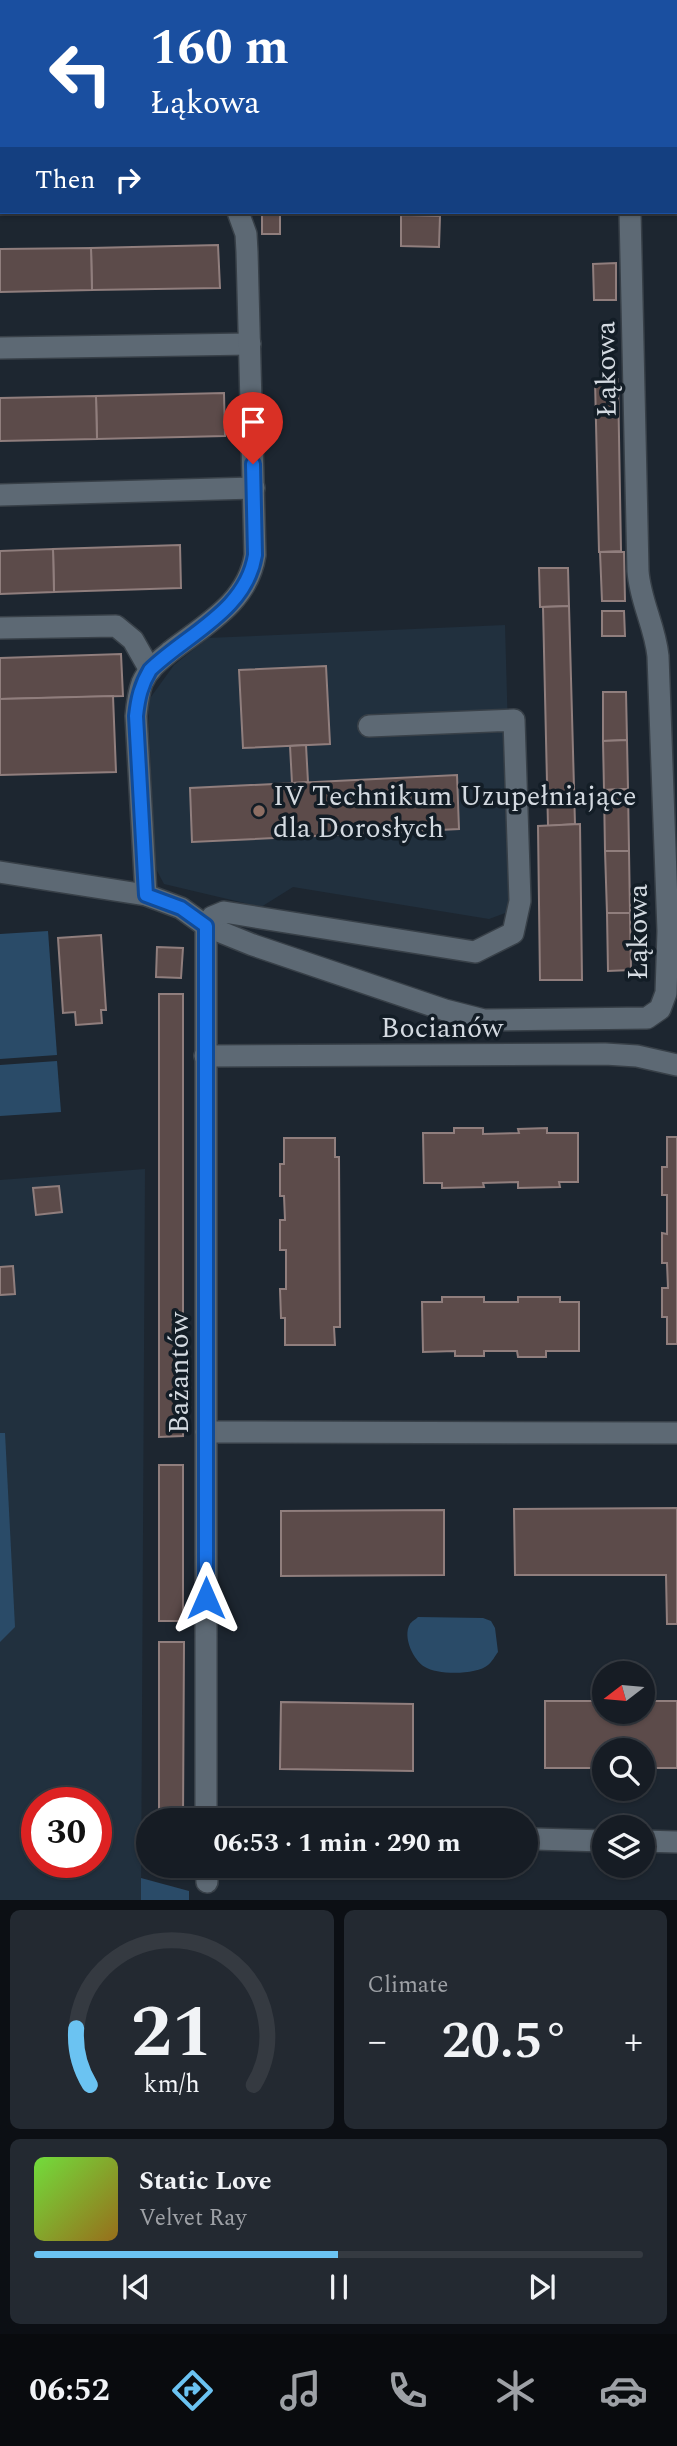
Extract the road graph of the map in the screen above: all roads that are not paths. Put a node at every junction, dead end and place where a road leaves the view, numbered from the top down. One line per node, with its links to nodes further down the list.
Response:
1 (239, 214): 3 (street)
2 (630, 214): 12 (street, Łąkowa)
3 (250, 344): 4 (street); 5 (street)
4 (0, 348)
5 (254, 488): 6 (street); 8 (street)
6 (0, 495)
7 (0, 628): 8 (street)
8 (150, 670): 11 (street)
9 (369, 726): 12 (street)
10 (0, 872): 11 (street, Łąkowa)
11 (146, 895): 12 (street, Łąkowa)
12 (206, 926): 13 (street, Bażantów)
13 (205, 1056): 14 (street, Bocianów); 15 (street, Bażantów)
14 (677, 1065)
15 (206, 1432): 16 (street); 17 (street, Bażantów)
16 (677, 1433)
17 (206, 1808)
18 (538, 1839): 19 (street)
19 (592, 1841)
20 (655, 1841): 21 (street)
21 (677, 1842)

